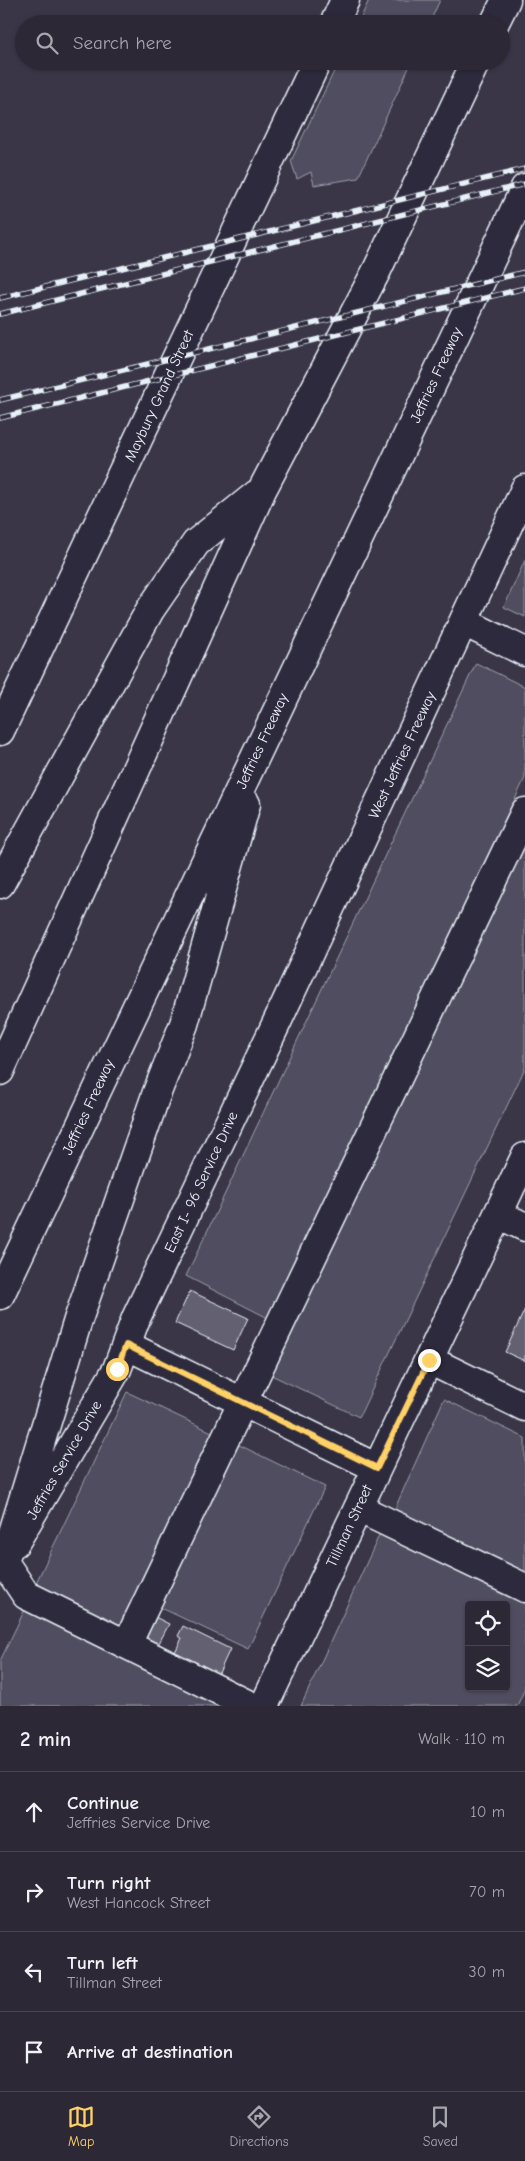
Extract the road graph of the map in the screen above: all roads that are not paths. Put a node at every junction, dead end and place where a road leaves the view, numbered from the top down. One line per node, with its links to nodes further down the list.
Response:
1 (345, 0): 3 (main road)
2 (506, 0): 4 (main road)
3 (338, 15)
4 (498, 15)
5 (312, 70): 12 (main road, Maybury Grand Street)
6 (472, 70): 9 (main road)
7 (525, 188): 13 (main road, Jeffries Freeway)
8 (525, 489): 10 (main road, West Jeffries Freeway)
9 (262, 490): 15 (main road); 17 (main road)
10 (464, 622): 11 (main road); 16 (main road, West Jeffries Freeway)
11 (525, 652)
12 (2, 720)
13 (268, 730): 21 (main road, Jeffries Freeway); 28 (main road)
14 (525, 812): 24 (main road)
15 (0, 884)
16 (278, 1020): 22 (main road, East I- 96 Service Drive)
17 (0, 1071)
18 (525, 1157): 19 (main road, Tillman Street)
19 (498, 1214): 20 (main road); 23 (main road, Tillman Street)
20 (525, 1227)
21 (0, 1295)
22 (126, 1345): 24 (main road); 28 (main road, Jeffries Service Drive)
23 (429, 1360): 25 (main road); 26 (main road, Tillman Street)
24 (242, 1402): 26 (main road); 30 (main road)
25 (525, 1408)
26 (377, 1468): 27 (main road, Tillman Street)
27 (358, 1508): 29 (main road); 32 (main road, Tillman Street)
28 (2, 1568): 30 (main road)
29 (525, 1588)
30 (126, 1644): 31 (main road)
31 (251, 1706)
32 (264, 1706)

